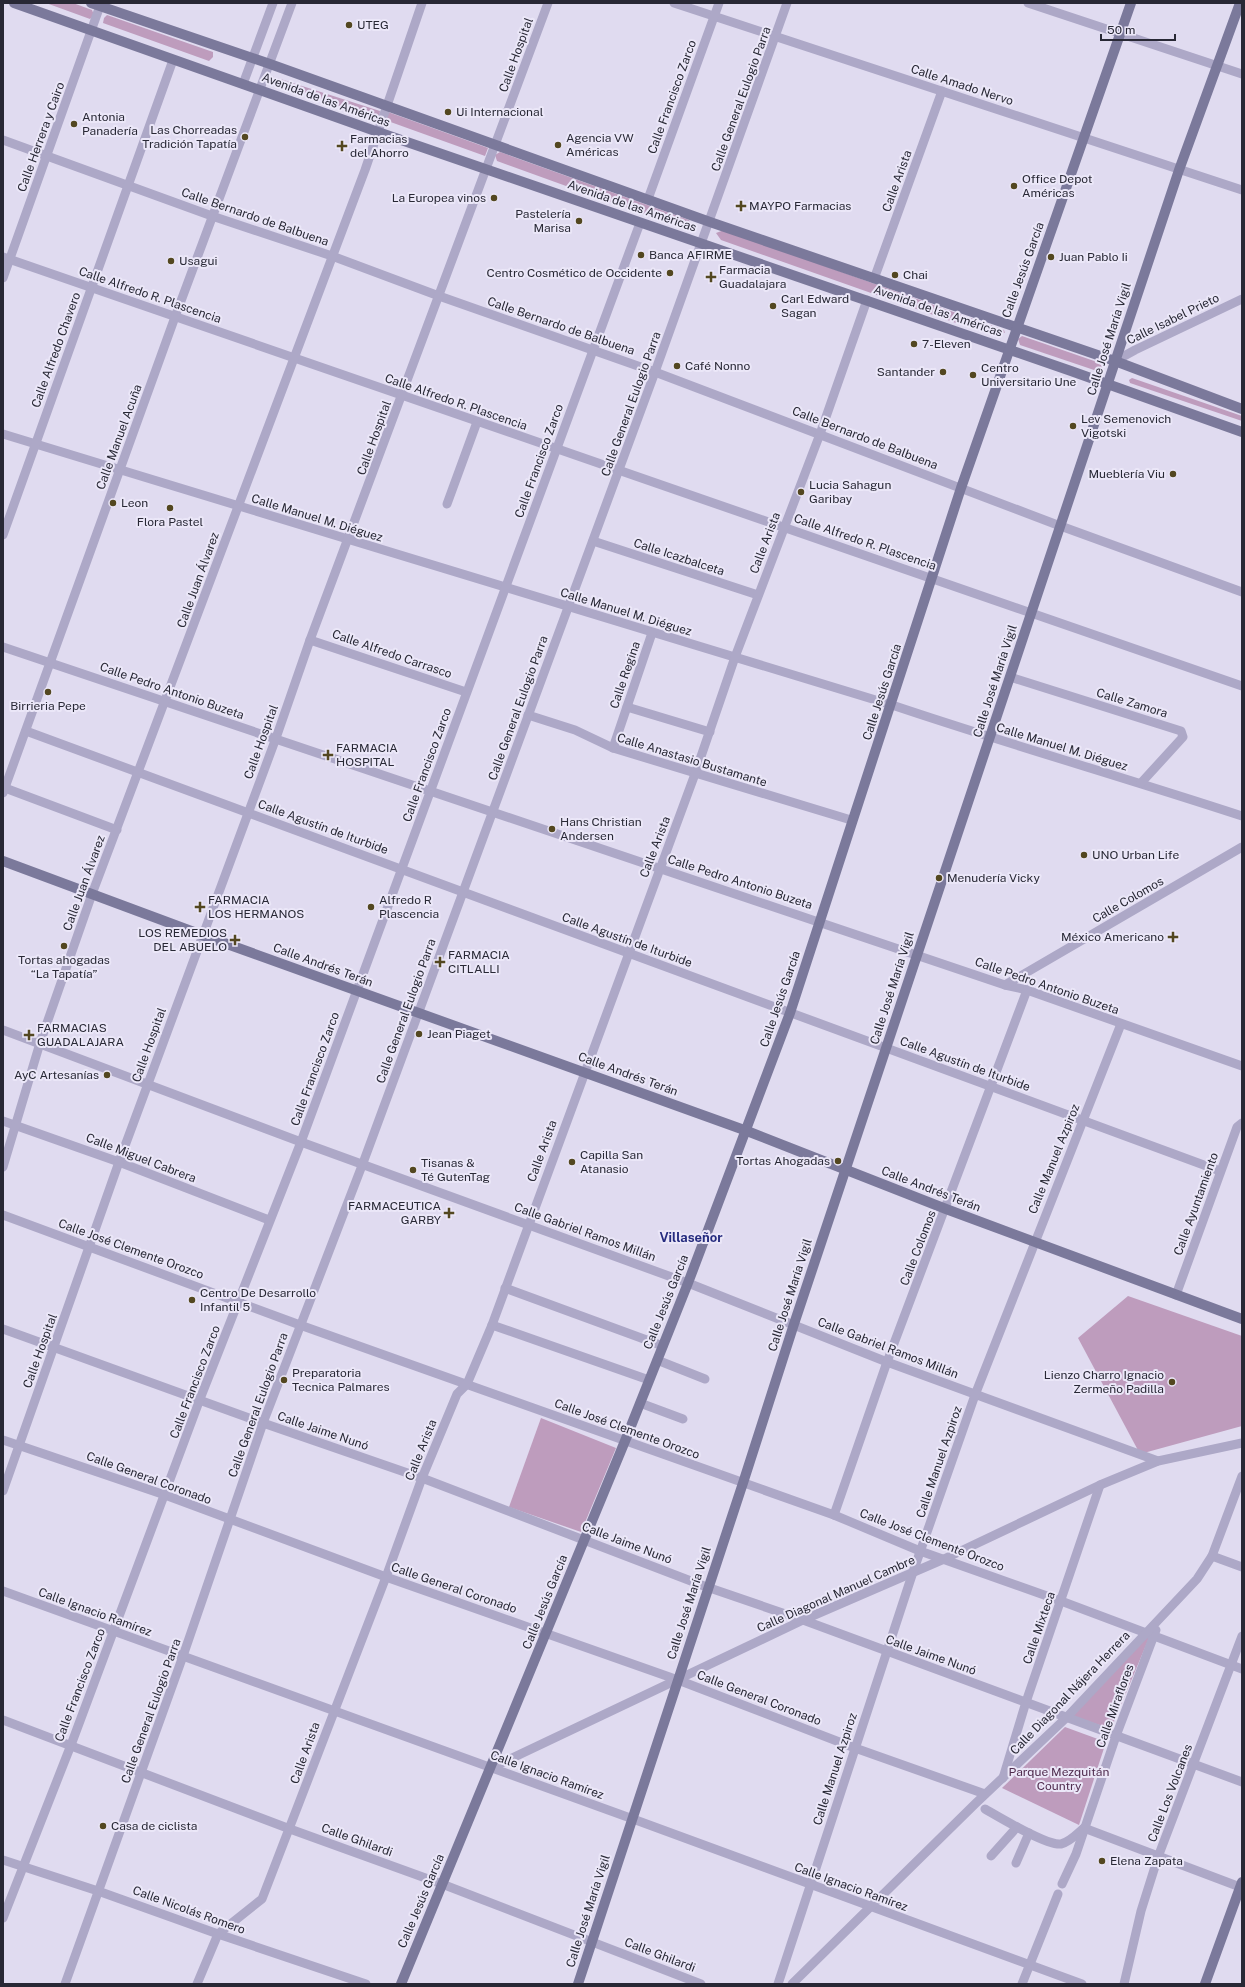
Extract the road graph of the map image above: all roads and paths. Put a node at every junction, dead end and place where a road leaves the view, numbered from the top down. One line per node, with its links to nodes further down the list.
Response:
1 (14, 3): 14 (street, Avenida de las Américas)
2 (273, 3): 17 (street)
3 (292, 3): 19 (street, Calle Manuel Acuña)
4 (422, 3): 25 (street, Calle Juan Álvarez)
5 (548, 3): 29 (street, Calle Hospital)
6 (674, 3): 13 (street, Calle Amado Nervo)
7 (719, 3): 13 (street, Calle Francisco Zarco)
8 (787, 3): 16 (street, Calle General Eulogio Parra)
9 (1028, 3): 15 (street)
10 (1131, 3): 15 (street, Calle Jesús García)
11 (1240, 3): 20 (street, Calle José María Vigil)
12 (97, 4): 14 (street, Calle Herrera y Cairo); 17 (street, Avenida de las Américas)
13 (714, 16): 16 (street, Calle Amado Nervo); 35 (street, Calle Francisco Zarco)
14 (91, 30): 18 (street, Avenida de las Américas); 30 (street, Calle Herrera y Cairo)
15 (1121, 33): 20 (street); 27 (street, Calle Jesús García)
16 (776, 36): 24 (street, Calle Amado Nervo); 37 (street, Calle General Eulogio Parra)
17 (252, 59): 19 (street, Avenida de las Américas); 22 (street)
18 (173, 60): 22 (street, Avenida de las Américas); 33 (street, Calle Alfredo Chavero)
19 (270, 64): 23 (street, Calle Manuel Acuña); 25 (street, Avenida de las Américas)
20 (1218, 66): 21 (street); 32 (street, Calle José María Vigil)
21 (1242, 74)
22 (243, 84): 23 (street, Avenida de las Américas)
23 (260, 89): 26 (street, Avenida de las Américas); 36 (street, Calle Manuel Acuña)
24 (942, 91): 27 (street, Calle Amado Nervo); 43 (street, Calle Arista)
25 (387, 106): 26 (street, Calle Juan Álvarez); 29 (street, Avenida de las Américas)
26 (378, 132): 31 (street, Avenida de las Américas); 40 (street, Calle Juan Álvarez)
27 (1084, 138): 32 (street, Calle Amado Nervo); 49 (street, Calle Jesús García)
28 (3, 140): 30 (street, Calle Bernardo de Balbuena)
29 (495, 145): 31 (street, Calle Hospital); 35 (street, Avenida de las Américas)
30 (46, 157): 33 (street, Calle Bernardo de Balbuena); 41 (street, Calle Herrera y Cairo)
31 (486, 170): 38 (street, Avenida de las Américas); 45 (street, Calle Hospital)
32 (1179, 170): 34 (street, Calle Amado Nervo); 53 (street, Calle José María Vigil)
33 (128, 185): 36 (street, Calle Bernardo de Balbuena); 44 (street, Calle Alfredo Chavero)
34 (1242, 190)
35 (648, 199): 37 (street, Avenida de las Américas)
36 (212, 216): 40 (street, Calle Bernardo de Balbuena); 48 (street, Calle Manuel Acuña)
37 (710, 222): 39 (street, Calle General Eulogio Parra); 43 (street, Avenida de las Américas)
38 (640, 224): 39 (street, Avenida de las Américas); 51 (street, Calle Francisco Zarco)
39 (702, 244): 47 (street, Avenida de las Américas); 54 (street, Calle General Eulogio Parra)
40 (332, 256): 45 (street, Calle Bernardo de Balbuena); 52 (street, Calle Juan Álvarez)
41 (6, 258): 42 (street, Calle Herrera y Cairo); 44 (street, Calle Alfredo R. Plascencia)
42 (3, 278)
43 (874, 279): 49 (street, Avenida de las Américas)
44 (91, 287): 48 (street, Calle Alfredo R. Plascencia); 62 (street, Calle Alfredo Chavero)
45 (439, 296): 51 (street, Calle Bernardo de Balbuena); 56 (street, Calle Hospital)
46 (1242, 299): 53 (street, Calle Isabel Prieto)
47 (867, 300): 50 (street, Avenida de las Américas); 61 (street, Calle Arista)
48 (175, 317): 52 (street, Calle Alfredo R. Plascencia); 64 (street, Calle Manuel Acuña)
49 (1016, 328): 50 (street, Calle Jesús García); 53 (street, Avenida de las Américas)
50 (1009, 349): 55 (street, Avenida de las Américas); 66 (street, Calle Jesús García)
51 (593, 350): 54 (street, Calle Bernardo de Balbuena); 63 (street, Calle Francisco Zarco)
52 (294, 358): 56 (street, Calle Alfredo R. Plascencia); 68 (street, Calle Juan Álvarez)
53 (1115, 362): 55 (street, Calle José María Vigil); 57 (street, Avenida de las Américas)
54 (656, 372): 61 (street, Calle Bernardo de Balbuena); 65 (street, Calle General Eulogio Parra)
55 (1108, 383): 59 (street, Avenida de las Américas); 69 (street, Calle José María Vigil)
56 (402, 396): 58 (street, Calle Alfredo R. Plascencia); 72 (street, Calle Hospital)
57 (1242, 408)
58 (477, 422): 63 (street, Calle Alfredo R. Plascencia); 67 (street)
59 (1242, 432)
60 (3, 434): 62 (street, Calle Manuel M. Diéguez)
61 (820, 434): 66 (street, Calle Bernardo de Balbuena); 70 (street, Calle Arista)
62 (35, 444): 64 (street, Calle Manuel M. Diéguez); 71 (street, Calle Alfredo Chavero)
63 (556, 449): 65 (street, Calle Alfredo R. Plascencia); 75 (street, Calle Francisco Zarco)
64 (120, 470): 68 (street, Calle Manuel M. Diéguez); 84 (street, Calle Manuel Acuña)
65 (619, 470): 70 (street, Calle Alfredo R. Plascencia); 73 (street, Calle General Eulogio Parra)
66 (961, 488): 69 (street, Calle Bernardo de Balbuena); 74 (street, Calle Jesús García)
67 (447, 504)
68 (238, 506): 72 (street, Calle Manuel M. Diéguez); 88 (street, Calle Juan Álvarez)
69 (1060, 526): 76 (street, Calle Bernardo de Balbuena); 79 (street, Calle José María Vigil)
70 (784, 527): 74 (street, Calle Alfredo R. Plascencia); 77 (street, Calle Arista)
71 (3, 535)
72 (348, 540): 75 (street, Calle Manuel M. Diéguez); 81 (street, Calle Hospital)
73 (593, 541): 77 (street, Calle Icazbalceta); 78 (street, Calle General Eulogio Parra)
74 (932, 578): 79 (street, Calle Alfredo R. Plascencia); 89 (street, Calle Jesús García)
75 (505, 588): 78 (street, Calle Manuel M. Diéguez); 87 (street, Calle Francisco Zarco)
76 (1242, 592)
77 (758, 595): 83 (street, Calle Arista)
78 (568, 607): 80 (street, Calle Manuel M. Diéguez); 91 (street, Calle General Eulogio Parra)
79 (1031, 614): 85 (street, Calle José María Vigil); 86 (street, Calle Alfredo R. Plascencia)
80 (652, 633): 83 (street, Calle Manuel M. Diéguez); 90 (street, Calle Regina)
81 (310, 640): 87 (street, Calle Alfredo Carrasco); 95 (street, Calle Hospital)
82 (3, 647): 84 (street, Calle Pedro Antonio Buzeta)
83 (735, 657): 89 (street, Calle Manuel M. Diéguez); 93 (street, Calle Arista)
84 (51, 663): 88 (street, Calle Pedro Antonio Buzeta); 92 (street, Calle Manuel Acuña)
85 (1010, 677): 94 (street, Calle José María Vigil); 99 (street, Calle Zamora)
86 (1242, 686)
87 (466, 692): 101 (street, Calle Francisco Zarco)
88 (165, 702): 95 (street, Calle Pedro Antonio Buzeta); 97 (street, Calle Juan Álvarez)
89 (892, 705): 94 (street, Calle Manuel M. Diéguez); 105 (street, Calle Jesús García)
90 (627, 707): 93 (street); 96 (street, Calle Regina)
91 (528, 715): 96 (street, Calle Anastasio Bustamante); 103 (street, Calle General Eulogio Parra)
92 (26, 731): 97 (street, Calle Agustín de Iturbide); 100 (street, Calle Manuel Acuña)
93 (710, 732): 98 (street, Calle Arista)
94 (990, 737): 99 (street, Calle Manuel M. Diéguez); 116 (street, Calle José María Vigil)
95 (276, 738): 101 (street, Calle Pedro Antonio Buzeta); 102 (street, Calle Hospital)
96 (613, 748): 98 (street, Calle Anastasio Bustamante)
97 (138, 772): 102 (street, Calle Agustín de Iturbide); 106 (street, Calle Juan Álvarez)
98 (695, 774): 105 (street, Calle Anastasio Bustamante); 110 (street, Calle Arista)
99 (1141, 783): 104 (street, Calle Manuel M. Diéguez)
100 (4, 790): 106 (street)
101 (430, 790): 103 (street, Calle Pedro Antonio Buzeta); 109 (street, Calle Francisco Zarco)
102 (247, 812): 109 (street, Calle Agustín de Iturbide); 114 (street, Calle Hospital)
103 (492, 812): 110 (street, Calle Pedro Antonio Buzeta); 111 (street, Calle General Eulogio Parra)
104 (1242, 816)
105 (852, 820): 113 (street, Calle Jesús García)
106 (116, 830): 112 (street, Calle Juan Álvarez)
107 (1242, 847): 117 (street, Calle Colomos)
108 (3, 861): 112 (street, Calle Andrés Terán)
109 (402, 869): 111 (street, Calle Agustín de Iturbide); 118 (street, Calle Francisco Zarco)
110 (660, 869): 113 (street, Calle Pedro Antonio Buzeta); 115 (street, Calle Arista)
111 (464, 892): 115 (street, Calle Agustín de Iturbide); 120 (street, Calle General Eulogio Parra)
112 (92, 894): 114 (street, Calle Andrés Terán); 124 (street, Calle Juan Álvarez)
113 (819, 921): 116 (street, Calle Pedro Antonio Buzeta); 121 (street, Calle Jesús García)
114 (202, 935): 118 (street, Calle Andrés Terán); 128 (street, Calle Hospital)
115 (628, 953): 121 (street, Calle Agustín de Iturbide); 127 (street, Calle Arista)
116 (917, 955): 117 (street, Calle Pedro Antonio Buzeta); 125 (street, Calle José María Vigil)
117 (1005, 985): 119 (street, Calle Pedro Antonio Buzeta)
118 (357, 990): 120 (street, Calle Andrés Terán); 135 (street, Calle Francisco Zarco)
119 (1027, 990): 122 (street, Calle Pedro Antonio Buzeta); 129 (street, Calle Colomos)
120 (417, 1012): 127 (street, Calle Andrés Terán); 137 (street, Calle General Eulogio Parra)
121 (790, 1013): 125 (street, Calle Agustín de Iturbide); 134 (street, Calle Jesús García)
122 (1121, 1024): 126 (street, Calle Pedro Antonio Buzeta); 130 (street, Calle Manuel Azpiroz)
123 (3, 1030): 124 (street, Calle Gabriel Ramos Millán)
124 (40, 1043): 128 (street, Calle Gabriel Ramos Millán); 133 (street, Calle Juan Álvarez)
125 (886, 1048): 129 (street, Calle Agustín de Iturbide); 139 (street, Calle José María Vigil)
126 (1242, 1066)
127 (584, 1071): 134 (street, Calle Andrés Terán); 144 (street, Calle Arista)
128 (147, 1083): 135 (street, Calle Gabriel Ramos Millán); 136 (street, Calle Hospital)
129 (990, 1086): 130 (street, Calle Agustín de Iturbide); 141 (street, Calle Colomos)
130 (1082, 1120): 140 (street, Calle Agustín de Iturbide); 145 (street, Calle Manuel Azpiroz)
131 (3, 1121): 133 (street, Calle Miguel Cabrera)
132 (1242, 1123): 140 (street, Calle Ayuntamiento)
133 (16, 1125): 136 (street, Calle Miguel Cabrera); 138 (street, Calle Juan Álvarez)
134 (747, 1131): 139 (street, Calle Andrés Terán); 147 (street, Calle Jesús García)
135 (301, 1142): 137 (street, Calle Gabriel Ramos Millán); 143 (street, Calle Francisco Zarco)
136 (118, 1162): 143 (street, Calle Miguel Cabrera); 146 (street, Calle Hospital)
137 (363, 1163): 144 (street, Calle Gabriel Ramos Millán); 154 (street, Calle General Eulogio Parra)
138 (3, 1167)
139 (846, 1170): 141 (street, Calle Andrés Terán); 153 (street, Calle José María Vigil)
140 (1220, 1171): 149 (street, Calle Ayuntamiento)
141 (946, 1209): 145 (street, Calle Andrés Terán); 159 (street, Calle Colomos)
142 (3, 1214): 146 (street, Calle José Clemente Orozco)
143 (269, 1220): 150 (street, Calle Francisco Zarco)
144 (528, 1224): 147 (street, Calle Gabriel Ramos Millán); 148 (street, Calle Arista)
145 (1034, 1242): 149 (street, Calle Andrés Terán); 163 (street, Calle Manuel Azpiroz)
146 (90, 1246): 150 (street, Calle José Clemente Orozco); 157 (street, Calle Hospital)
147 (688, 1283): 153 (street, Calle Gabriel Ramos Millán); 156 (street, Calle Jesús García)
148 (505, 1288): 152 (street, Calle Arista); 156 (street)
149 (1176, 1295): 151 (street, Calle Andrés Terán)
150 (238, 1302): 154 (street, Calle José Clemente Orozco); 164 (street, Calle Francisco Zarco)
151 (1242, 1319)
152 (492, 1324): 161 (street); 162 (street, Calle Arista)
153 (794, 1324): 159 (street, Calle Gabriel Ramos Millán); 175 (street, Calle José María Vigil)
154 (300, 1325): 162 (street, Calle José Clemente Orozco); 167 (street, Calle General Eulogio Parra)
155 (3, 1329): 157 (street, Calle Jaime Nunó)
156 (663, 1346): 158 (street, Calle Jesús García)
157 (54, 1348): 164 (street, Calle Jaime Nunó); 171 (street, Calle Hospital)
158 (657, 1360): 160 (street); 161 (street, Calle Jesús García)
159 (887, 1362): 163 (street, Calle Gabriel Ramos Millán); 179 (street, Calle Colomos)
160 (705, 1379)
161 (649, 1380): 165 (street, Calle Jesús García)
162 (466, 1384): 169 (street, Calle José Clemente Orozco); 174 (street, Calle Arista)
163 (975, 1395): 172 (street, Calle Gabriel Ramos Millán); 182 (street, Calle Manuel Azpiroz)
164 (200, 1399): 167 (street, Calle Jaime Nunó); 178 (street, Calle Francisco Zarco)
165 (640, 1403): 166 (street); 169 (street, Calle Jesús García)
166 (683, 1419)
167 (263, 1423): 174 (street, Calle Jaime Nunó); 180 (street, Calle General Eulogio Parra)
168 (3, 1440): 171 (street, Calle General Coronado)
169 (625, 1440): 175 (street, Calle José Clemente Orozco); 181 (street, Calle Jesús García)
170 (1242, 1443): 172 (street, Calle Diagonal Manuel Cambre)
171 (19, 1446): 177 (street, Calle Hospital); 178 (street, Calle General Coronado)
172 (1158, 1461): 176 (street, Calle Diagonal Manuel Cambre)
173 (1242, 1476): 183 (street, Calle Diagonal Nájera Herrera)
174 (422, 1478): 181 (street, Calle Jaime Nunó); 187 (street, Calle Arista)
175 (743, 1483): 179 (street, Calle José Clemente Orozco); 188 (street, Calle José María Vigil)
176 (1100, 1485): 184 (street, Calle Diagonal Manuel Cambre); 190 (street, Calle Mixteca)
177 (3, 1491)
178 (165, 1495): 180 (street, Calle General Coronado); 192 (street, Calle Francisco Zarco)
179 (834, 1515): 182 (street, Calle José Clemente Orozco)
180 (229, 1520): 187 (street, Calle General Coronado); 197 (street, Calle General Eulogio Parra)
181 (584, 1540): 188 (street, Calle Jaime Nunó); 193 (street, Calle Jesús García)
182 (920, 1551): 184 (street, Calle José Clemente Orozco); 186 (street, Calle Manuel Azpiroz)
183 (1212, 1556): 185 (street); 194 (street, Calle Diagonal Nájera Herrera)
184 (944, 1559): 186 (street, Calle Diagonal Manuel Cambre); 190 (street, Calle José Clemente Orozco)
185 (1242, 1567)
186 (913, 1572): 191 (street, Calle Diagonal Manuel Cambre); 196 (street, Calle Manuel Azpiroz)
187 (386, 1577): 193 (street, Calle General Coronado); 202 (street, Calle Arista)
188 (708, 1588): 191 (street, Calle Jaime Nunó); 200 (street, Calle José María Vigil)
189 (3, 1591): 192 (street, Calle Ignacio Ramírez)
190 (1061, 1601): 194 (street, Calle José Clemente Orozco); 201 (street, Calle Mixteca)
191 (803, 1620): 196 (street, Calle Jaime Nunó); 200 (street, Calle Diagonal Manuel Cambre)
192 (113, 1632): 197 (street, Calle Ignacio Ramírez); 206 (street, Calle Francisco Zarco)
193 (547, 1633): 200 (street, Calle General Coronado); 209 (street, Calle Jesús García)
194 (1150, 1634): 198 (street, Calle José Clemente Orozco); 203 (street, Calle Diagonal Nájera Herrera); 205 (street, Calle Miraflores)
195 (1242, 1636): 198 (street, Calle Los Volcanes)
196 (886, 1651): 201 (street, Calle Jaime Nunó); 207 (street, Calle Manuel Azpiroz)
197 (183, 1656): 202 (street, Calle Ignacio Ramírez); 210 (street, Calle General Eulogio Parra)
198 (1231, 1665): 199 (street, Calle José Clemente Orozco); 208 (street, Calle Los Volcanes)
199 (1242, 1669)
200 (678, 1680): 207 (street, Calle General Coronado); 209 (street, Calle Diagonal Manuel Cambre); 215 (street, Calle José María Vigil)
201 (1026, 1702): 203 (street, Calle Jaime Nunó); 211 (street, Calle Mixteca)
202 (334, 1711): 209 (street, Calle Ignacio Ramírez); 218 (street, Calle Arista)
203 (1066, 1718): 205 (street, Calle Jaime Nunó); 211 (street, Calle Diagonal Nájera Herrera)
204 (3, 1720): 206 (street, Calle Ghilardi)
205 (1116, 1736): 208 (street, Calle Jaime Nunó); 217 (street, Calle Miraflores)
206 (71, 1745): 210 (street, Calle Ghilardi); 224 (street, Calle Francisco Zarco)
207 (854, 1748): 213 (street, Calle General Coronado); 227 (street, Calle Manuel Azpiroz)
208 (1193, 1765): 212 (street, Calle Jaime Nunó); 221 (street, Calle Los Volcanes)
209 (491, 1768): 215 (street, Calle Ignacio Ramírez); 225 (street, Calle Jesús García)
210 (141, 1772): 218 (street, Calle Ghilardi); 229 (street, Calle General Eulogio Parra)
211 (1002, 1780): 213 (street, Calle Diagonal Nájera Herrera)
212 (1242, 1782)
213 (985, 1794): 231 (street, Calle Diagonal Nájera Herrera)
214 (985, 1809): 216 (street)
215 (632, 1819): 227 (street, Calle Ignacio Ramírez); 234 (street, Calle José María Vigil)
216 (1017, 1827): 219 (street); 220 (street)
217 (1084, 1828): 219 (street); 221 (street); 226 (street, Calle Miraflores)
218 (290, 1829): 225 (street, Calle Ghilardi); 233 (street, Calle Arista)
219 (1029, 1833): 223 (street)
220 (991, 1856)
221 (1158, 1857): 228 (street); 246 (street, Calle Los Volcanes)
222 (3, 1860): 224 (street, Calle Nicolás Romero)
223 (1016, 1863)
224 (22, 1866): 229 (street, Calle Nicolás Romero); 232 (street, Calle Francisco Zarco)
225 (442, 1884): 234 (street, Calle Ghilardi); 239 (street, Calle Jesús García)
226 (1062, 1884)
227 (810, 1885): 231 (street, Calle Ignacio Ramírez); 242 (street, Calle Manuel Azpiroz)
228 (1241, 1885): 247 (street)
229 (98, 1891): 233 (street, Calle Nicolás Romero); 236 (street, Calle General Eulogio Parra)
230 (1058, 1894): 235 (street)
231 (871, 1908): 235 (street, Calle Ignacio Ramírez); 243 (street, Calle Diagonal Nájera Herrera)
232 (3, 1918)
233 (218, 1934): 237 (street, Calle Arista); 238 (street, Calle Nicolás Romero)
234 (592, 1943): 240 (street, Calle José María Vigil); 241 (street, Calle Ghilardi)
235 (1029, 1965): 244 (street); 245 (street, Calle Ignacio Ramírez)
236 (65, 1984)
237 (198, 1984)
238 (366, 1984)
239 (401, 1984)
240 (578, 1984)
241 (702, 1984)
242 (778, 1984)
243 (792, 1984)
244 (1022, 1984)
245 (1082, 1984)
246 (1124, 1984)
247 (1206, 1984)

